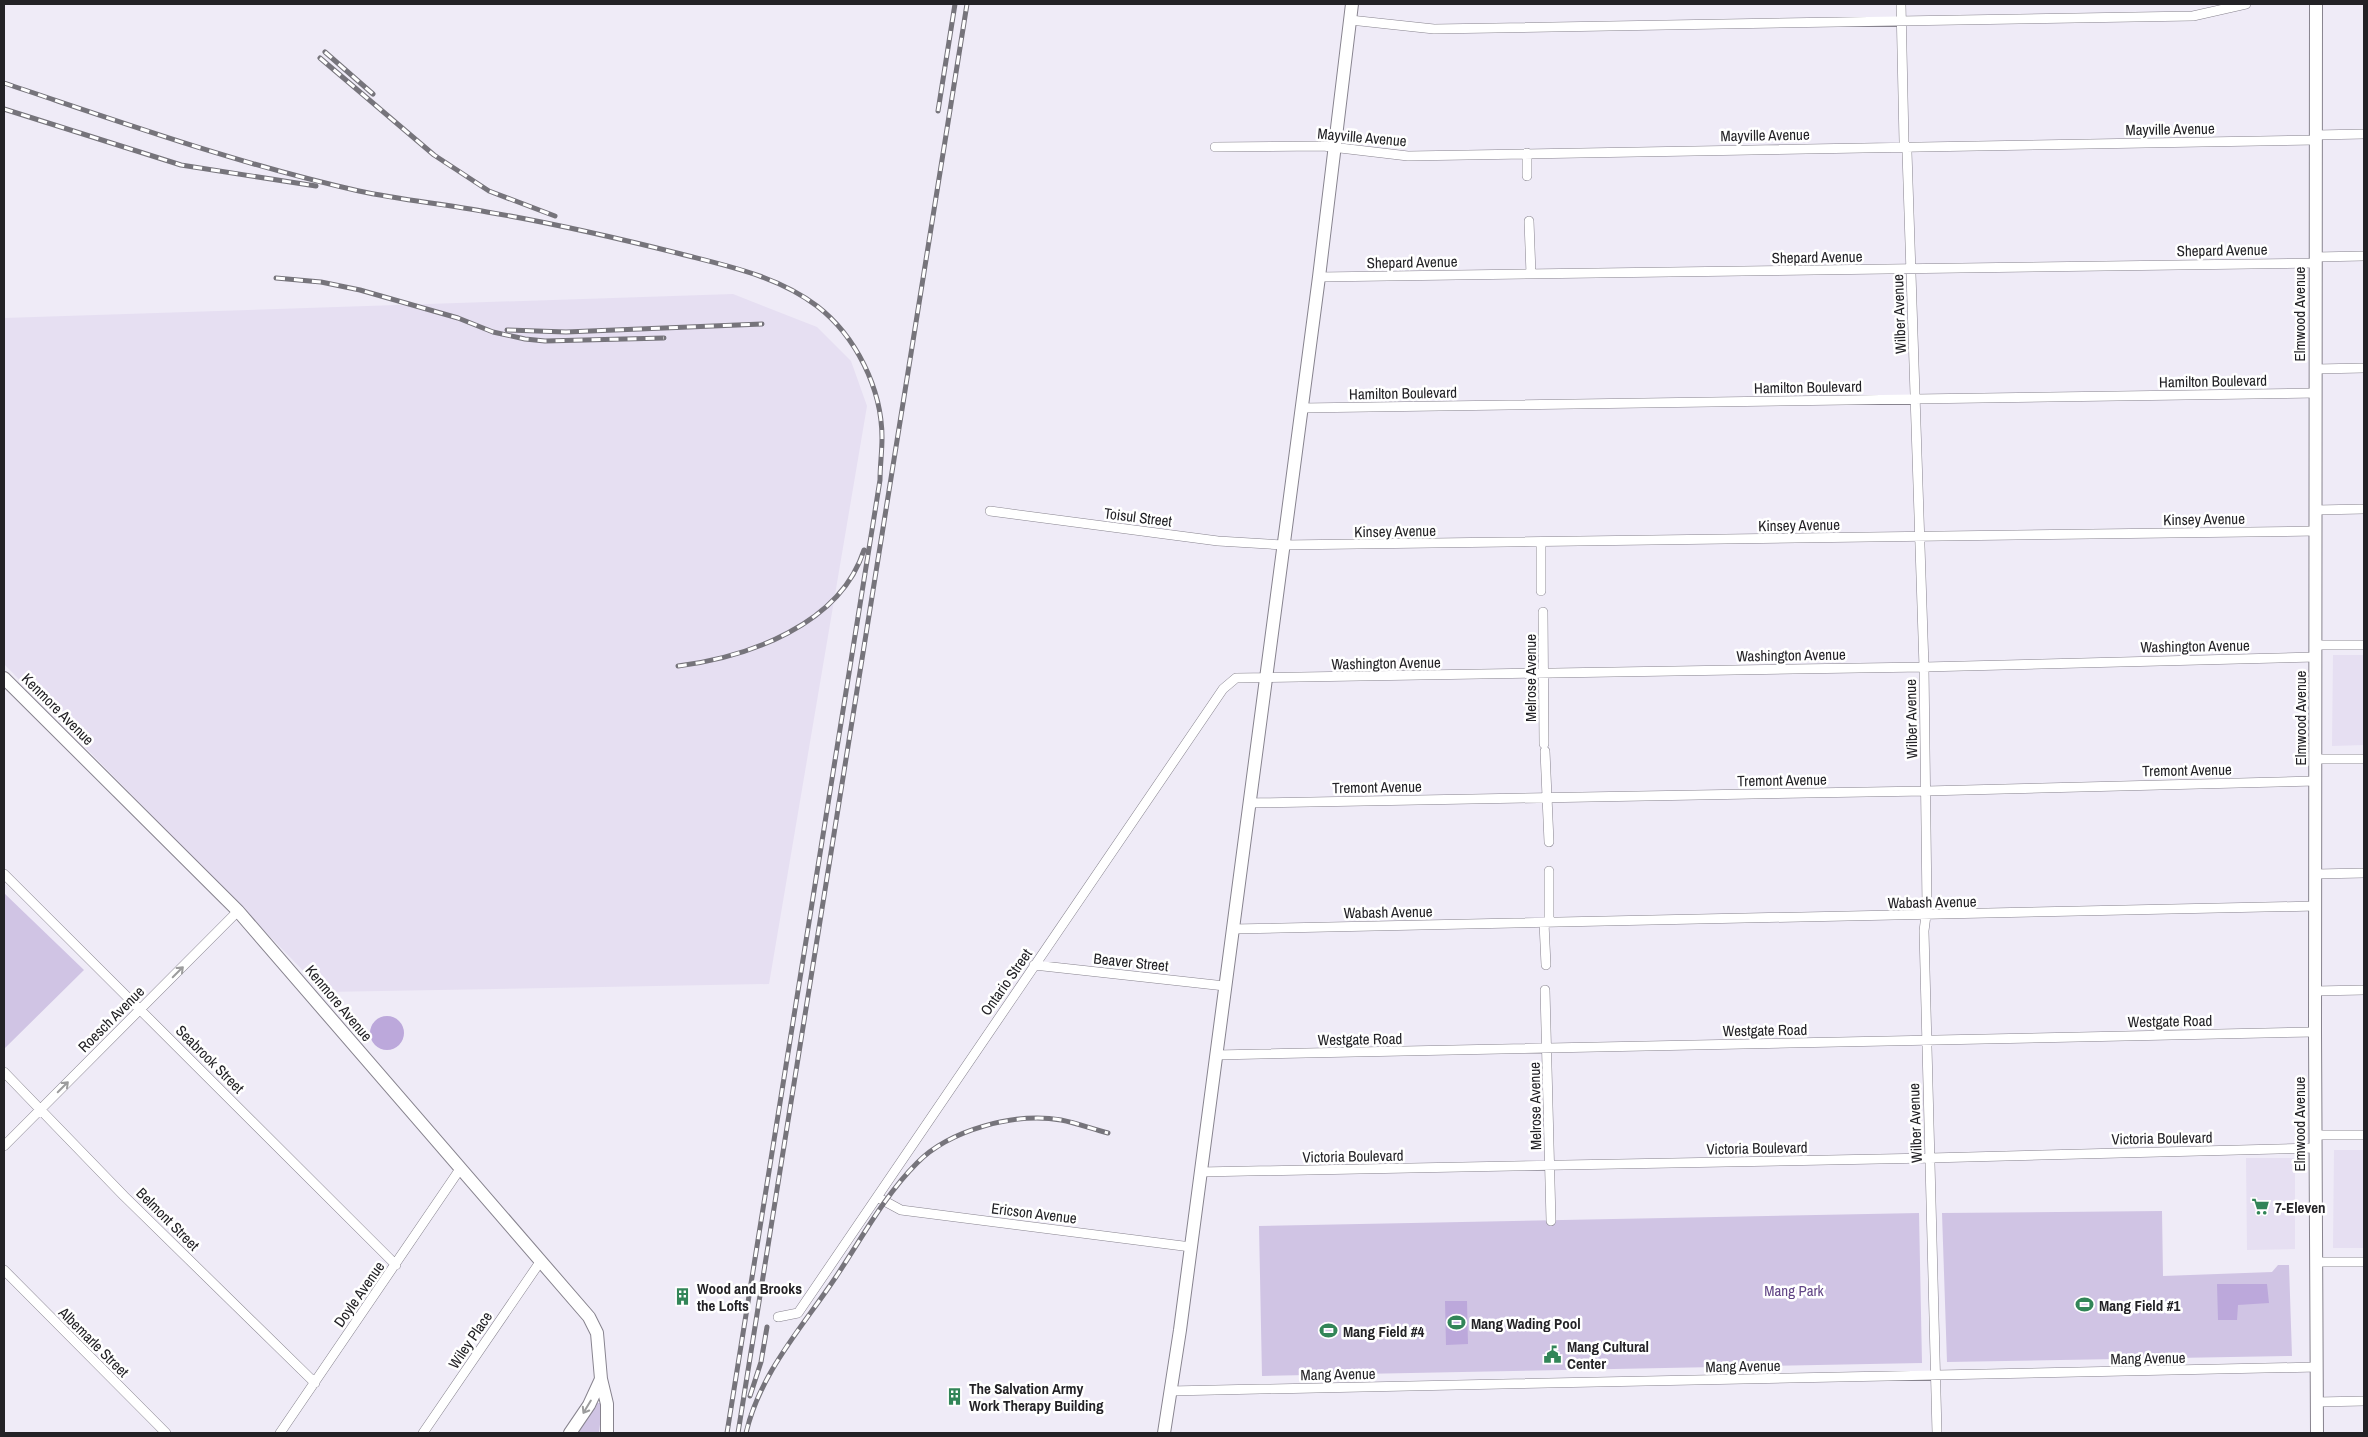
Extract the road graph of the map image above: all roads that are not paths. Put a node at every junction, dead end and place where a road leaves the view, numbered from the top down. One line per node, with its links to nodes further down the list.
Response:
1 (1352, 4): 5 (street)
2 (1902, 4): 6 (street, Wilber Avenue)
3 (2246, 4): 6 (street)
4 (2316, 4): 8 (street, Elmwood Avenue)
5 (1350, 20): 6 (street); 10 (street)
6 (1902, 21): 11 (street, Wilber Avenue)
7 (2364, 134): 8 (street, Mayville Avenue)
8 (2315, 138): 11 (street, Mayville Avenue); 16 (street, Elmwood Avenue)
9 (1215, 147): 10 (street, Mayville Avenue)
10 (1334, 147): 12 (street, Mayville Avenue); 19 (street)
11 (1904, 147): 12 (street, Mayville Avenue); 17 (street, Wilber Avenue)
12 (1527, 153): 13 (street)
13 (1528, 176)
14 (1529, 221): 18 (street)
15 (2364, 256): 16 (street, Shepard Avenue)
16 (2315, 260): 17 (street, Shepard Avenue); 21 (street, Elmwood Avenue)
17 (1911, 269): 18 (street, Shepard Avenue); 23 (street, Wilber Avenue)
18 (1531, 274): 19 (street, Shepard Avenue)
19 (1319, 277): 24 (street)
20 (2364, 368): 21 (street)
21 (2316, 369): 22 (street, Elmwood Avenue)
22 (2316, 393): 23 (street, Hamilton Boulevard); 26 (street, Elmwood Avenue)
23 (1915, 399): 24 (street, Hamilton Boulevard); 29 (street, Wilber Avenue)
24 (1301, 408): 31 (street)
25 (2364, 509): 26 (street)
26 (2316, 510): 28 (street, Elmwood Avenue)
27 (990, 511): 31 (street, Toisul Street)
28 (2316, 531): 29 (street, Kinsey Avenue); 35 (street, Elmwood Avenue)
29 (1920, 537): 30 (street, Kinsey Avenue); 36 (street, Wilber Avenue)
30 (1541, 543): 31 (street, Kinsey Avenue); 32 (street)
31 (1283, 545): 38 (street)
32 (1541, 591)
33 (1543, 612): 37 (street, Melrose Avenue)
34 (2364, 645): 35 (street, Washington Avenue)
35 (2316, 651): 36 (street, Washington Avenue); 40 (street, Elmwood Avenue)
36 (1924, 667): 37 (street, Washington Avenue); 43 (street, Wilber Avenue)
37 (1545, 674): 38 (street, Washington Avenue); 44 (street, Melrose Avenue)
38 (1265, 679): 45 (street); 56 (street, Ontario Street)
39 (5, 680): 52 (street, Kenmore Avenue)
40 (2316, 759): 41 (street); 42 (street, Elmwood Avenue)
41 (2364, 759)
42 (2316, 781): 43 (street, Tremont Avenue); 50 (street, Elmwood Avenue)
43 (1926, 791): 44 (street, Tremont Avenue); 53 (street, Wilber Avenue)
44 (1547, 798): 45 (street, Tremont Avenue); 46 (street, Melrose Avenue)
45 (1248, 803): 55 (street)
46 (1548, 842)
47 (1549, 872): 54 (street)
48 (2364, 873): 50 (street)
49 (4, 874): 62 (street, Seabrook Street)
50 (2316, 874): 51 (street, Elmwood Avenue)
51 (2316, 906): 53 (street, Wabash Avenue); 61 (street, Elmwood Avenue)
52 (238, 911): 62 (street, Roesch Avenue, one-way to 52); 74 (street, Kenmore Avenue)
53 (1926, 916): 54 (street, Wabash Avenue); 64 (street, Wilber Avenue)
54 (1547, 923): 55 (street, Wabash Avenue); 57 (street)
55 (1232, 929): 58 (street)
56 (1034, 965): 58 (street, Beaver Street); 76 (street, Ontario Street)
57 (1546, 965)
58 (1224, 986): 66 (street)
59 (1545, 990): 65 (street, Melrose Avenue)
60 (2364, 990): 61 (street)
61 (2315, 991): 63 (street, Elmwood Avenue)
62 (140, 1010): 68 (street, Roesch Avenue, one-way to 62); 82 (street, Seabrook Street)
63 (2315, 1032): 64 (street, Westgate Road); 70 (street, Elmwood Avenue)
64 (1927, 1041): 65 (street, Westgate Road); 72 (street, Wilber Avenue)
65 (1547, 1049): 66 (street, Westgate Road); 73 (street, Melrose Avenue)
66 (1216, 1055): 75 (street)
67 (4, 1072): 68 (street, Belmont Street)
68 (40, 1109): 71 (street, Roesch Avenue); 88 (street, Belmont Street)
69 (2364, 1135): 70 (street, Victoria Boulevard)
70 (2315, 1142): 72 (street, Victoria Boulevard); 80 (street, Elmwood Avenue)
71 (4, 1146)
72 (1930, 1158): 73 (street, Victoria Boulevard); 86 (street, Wilber Avenue)
73 (1550, 1165): 75 (street, Victoria Boulevard); 77 (street, Melrose Avenue)
74 (460, 1170): 79 (street, Kenmore Avenue); 82 (street, Doyle Avenue)
75 (1200, 1172): 78 (street)
76 (877, 1197): 78 (street, Ericson Avenue); 84 (street, Ontario Street)
77 (1551, 1221)
78 (1191, 1247): 89 (street)
79 (540, 1262): 87 (street, Kenmore Avenue); 94 (street, Wiley Place)
80 (2316, 1262): 81 (street); 85 (street, Elmwood Avenue)
81 (2364, 1262)
82 (396, 1265): 88 (street, Doyle Avenue)
83 (4, 1270): 92 (street, Albemarle Street)
84 (778, 1317)
85 (2316, 1367): 86 (street, Mang Avenue); 90 (street, Elmwood Avenue)
86 (1936, 1376): 89 (street, Mang Avenue); 98 (street, Wilber Avenue)
87 (601, 1379): 95 (street, one-way to 95); 96 (street, Kenmore Avenue)
88 (314, 1383): 93 (street, Doyle Avenue)
89 (1170, 1391): 97 (street)
90 (2317, 1402): 91 (street); 99 (street, Elmwood Avenue)
91 (2364, 1402)
92 (166, 1433)
93 (280, 1433)
94 (423, 1433)
95 (570, 1433)
96 (607, 1433)
97 (1164, 1433)
98 (1937, 1433)
99 (2317, 1433)

